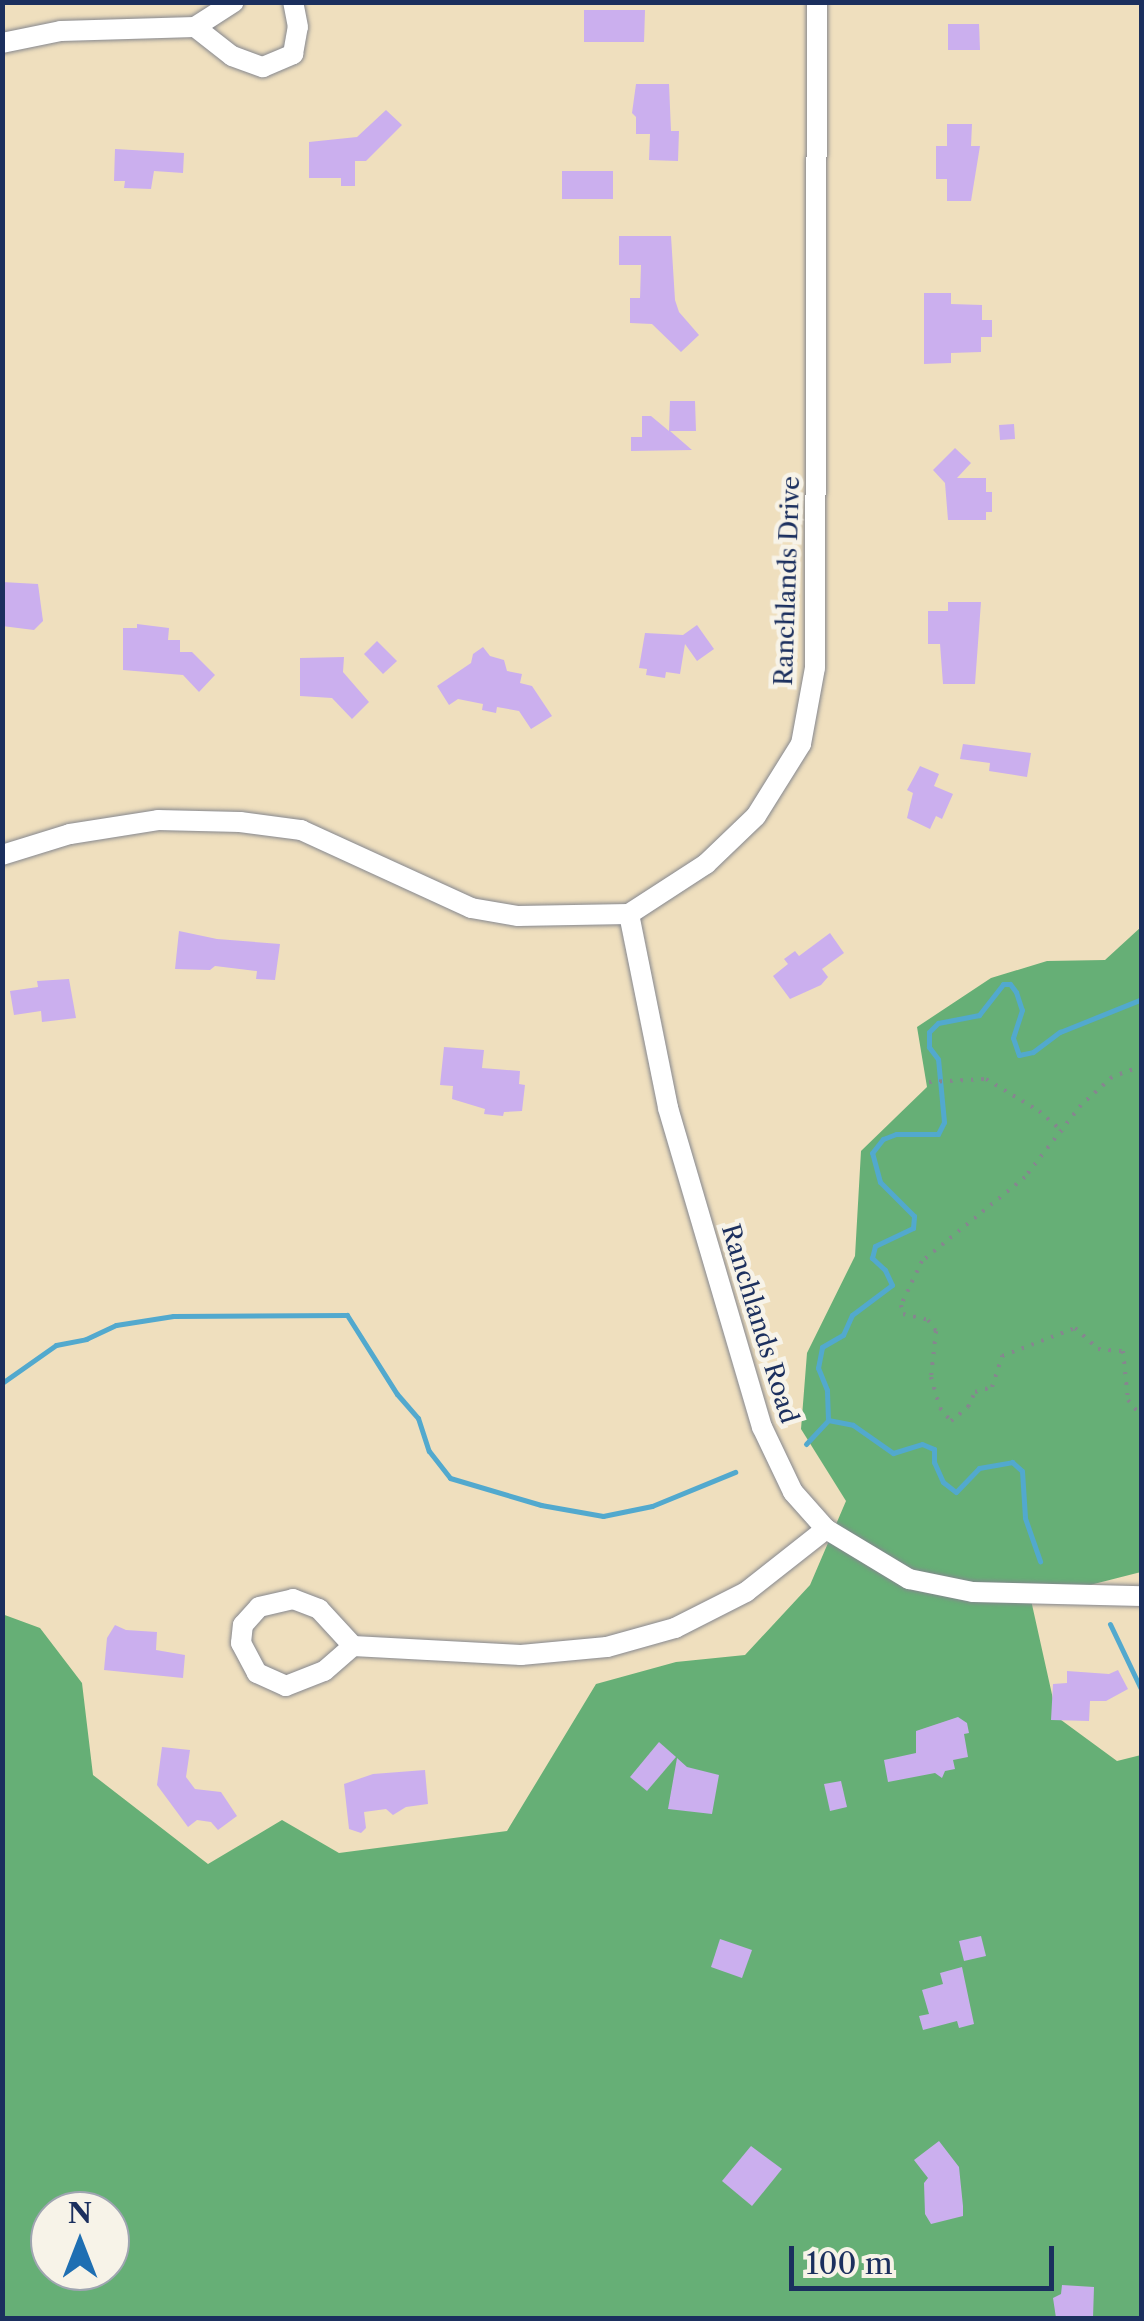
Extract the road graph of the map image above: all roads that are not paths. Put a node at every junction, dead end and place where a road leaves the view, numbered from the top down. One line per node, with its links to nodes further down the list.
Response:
1 (234, 2): 4 (street)
2 (293, 2): 4 (street)
3 (818, 2): 7 (street, Ranchlands Drive)
4 (195, 26): 5 (street)
5 (2, 42)
6 (2, 855): 7 (street)
7 (629, 914): 8 (street, Ranchlands Road)
8 (826, 1529): 9 (street, Ranchlands Road); 10 (street)
9 (1142, 1596)
10 (354, 1646): 10 (street)

